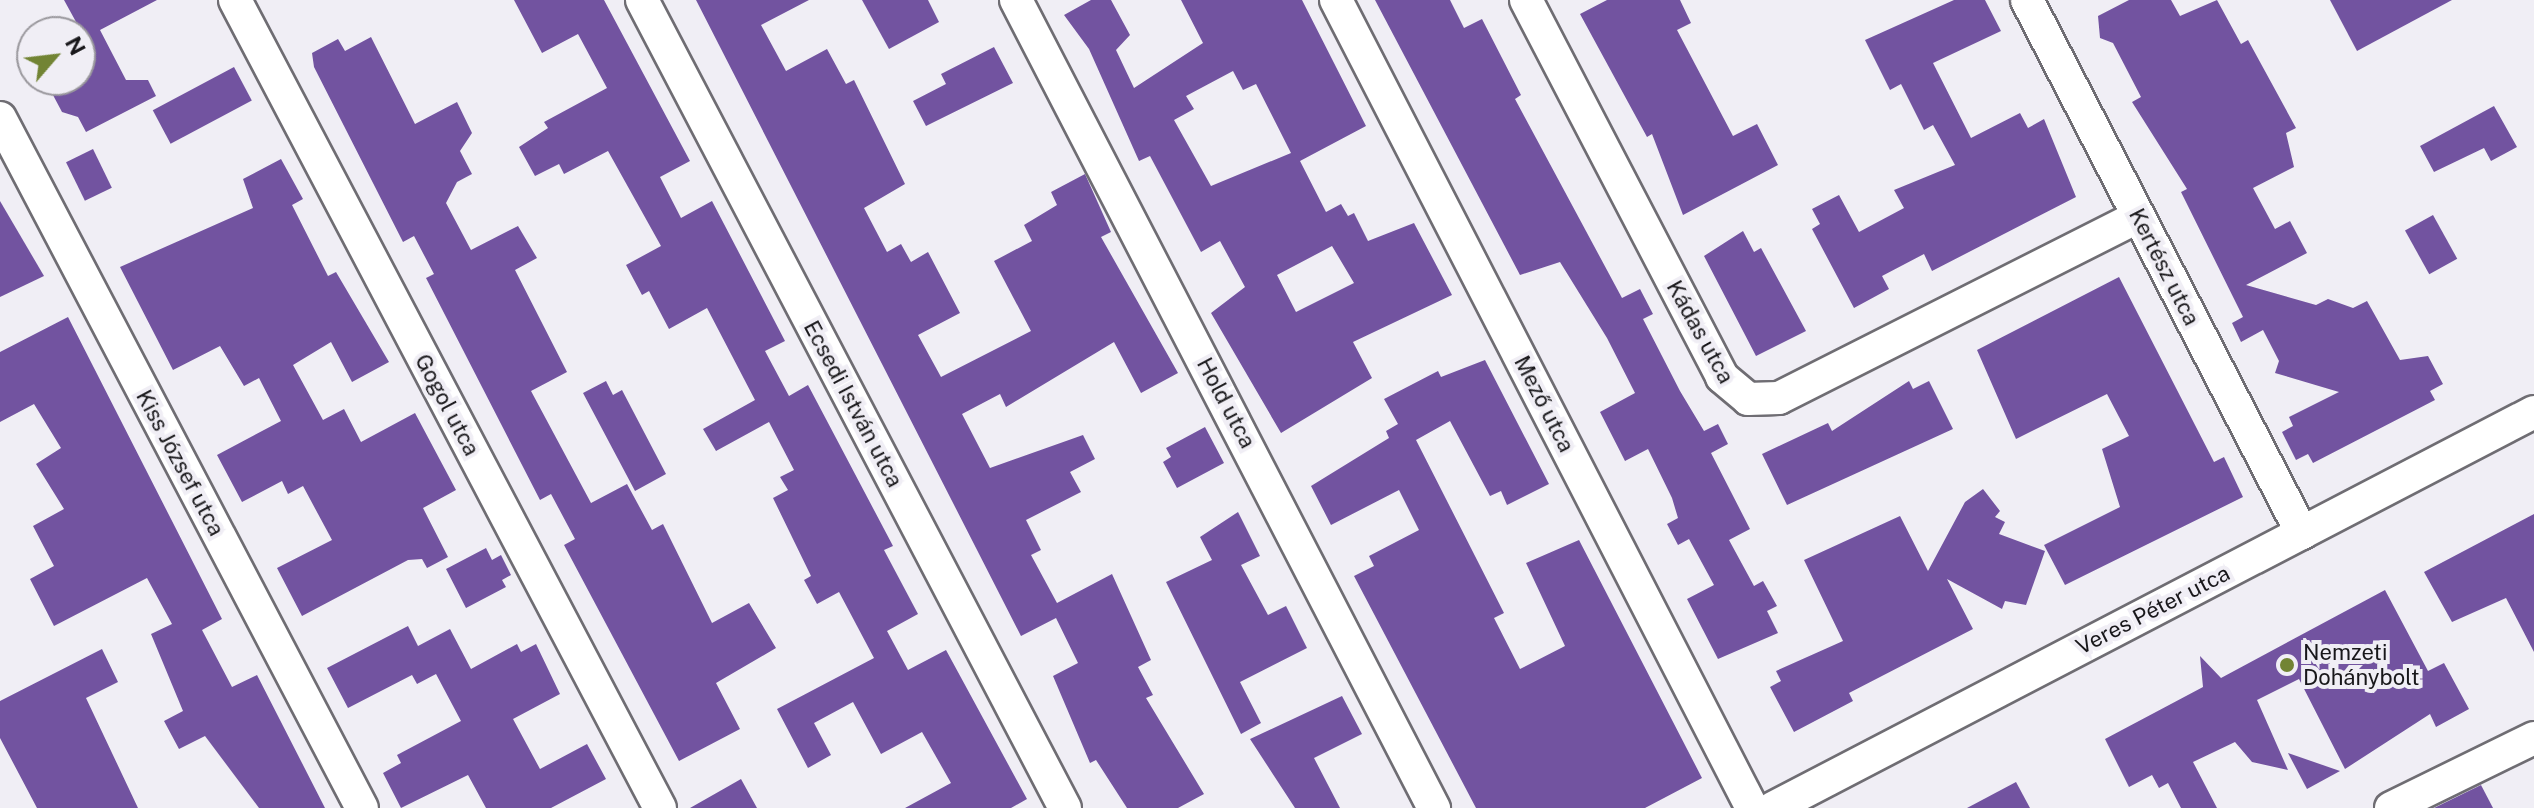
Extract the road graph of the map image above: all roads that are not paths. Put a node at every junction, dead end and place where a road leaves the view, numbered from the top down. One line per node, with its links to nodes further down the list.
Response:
1 (235, 0): 13 (street, Gogol utca)
2 (642, 0): 14 (street, Ecsedi István utca)
3 (1016, 0): 15 (street, Hold utca)
4 (1336, 0): 16 (street, Mező utca)
5 (1526, 0): 8 (street, Kádas utca)
6 (2027, 0): 8 (street, Kertész utca)
7 (0, 118): 12 (street, Kiss József utca)
8 (2138, 217): 10 (street, Kertész utca)
9 (2533, 415): 10 (street, Veres Péter utca)
10 (2302, 533): 17 (street, Veres Péter utca)
11 (2534, 738): 18 (street)
12 (362, 808)
13 (660, 808)
14 (1065, 808)
15 (1434, 808)
16 (1752, 808)
17 (1773, 808)
18 (2391, 808)

